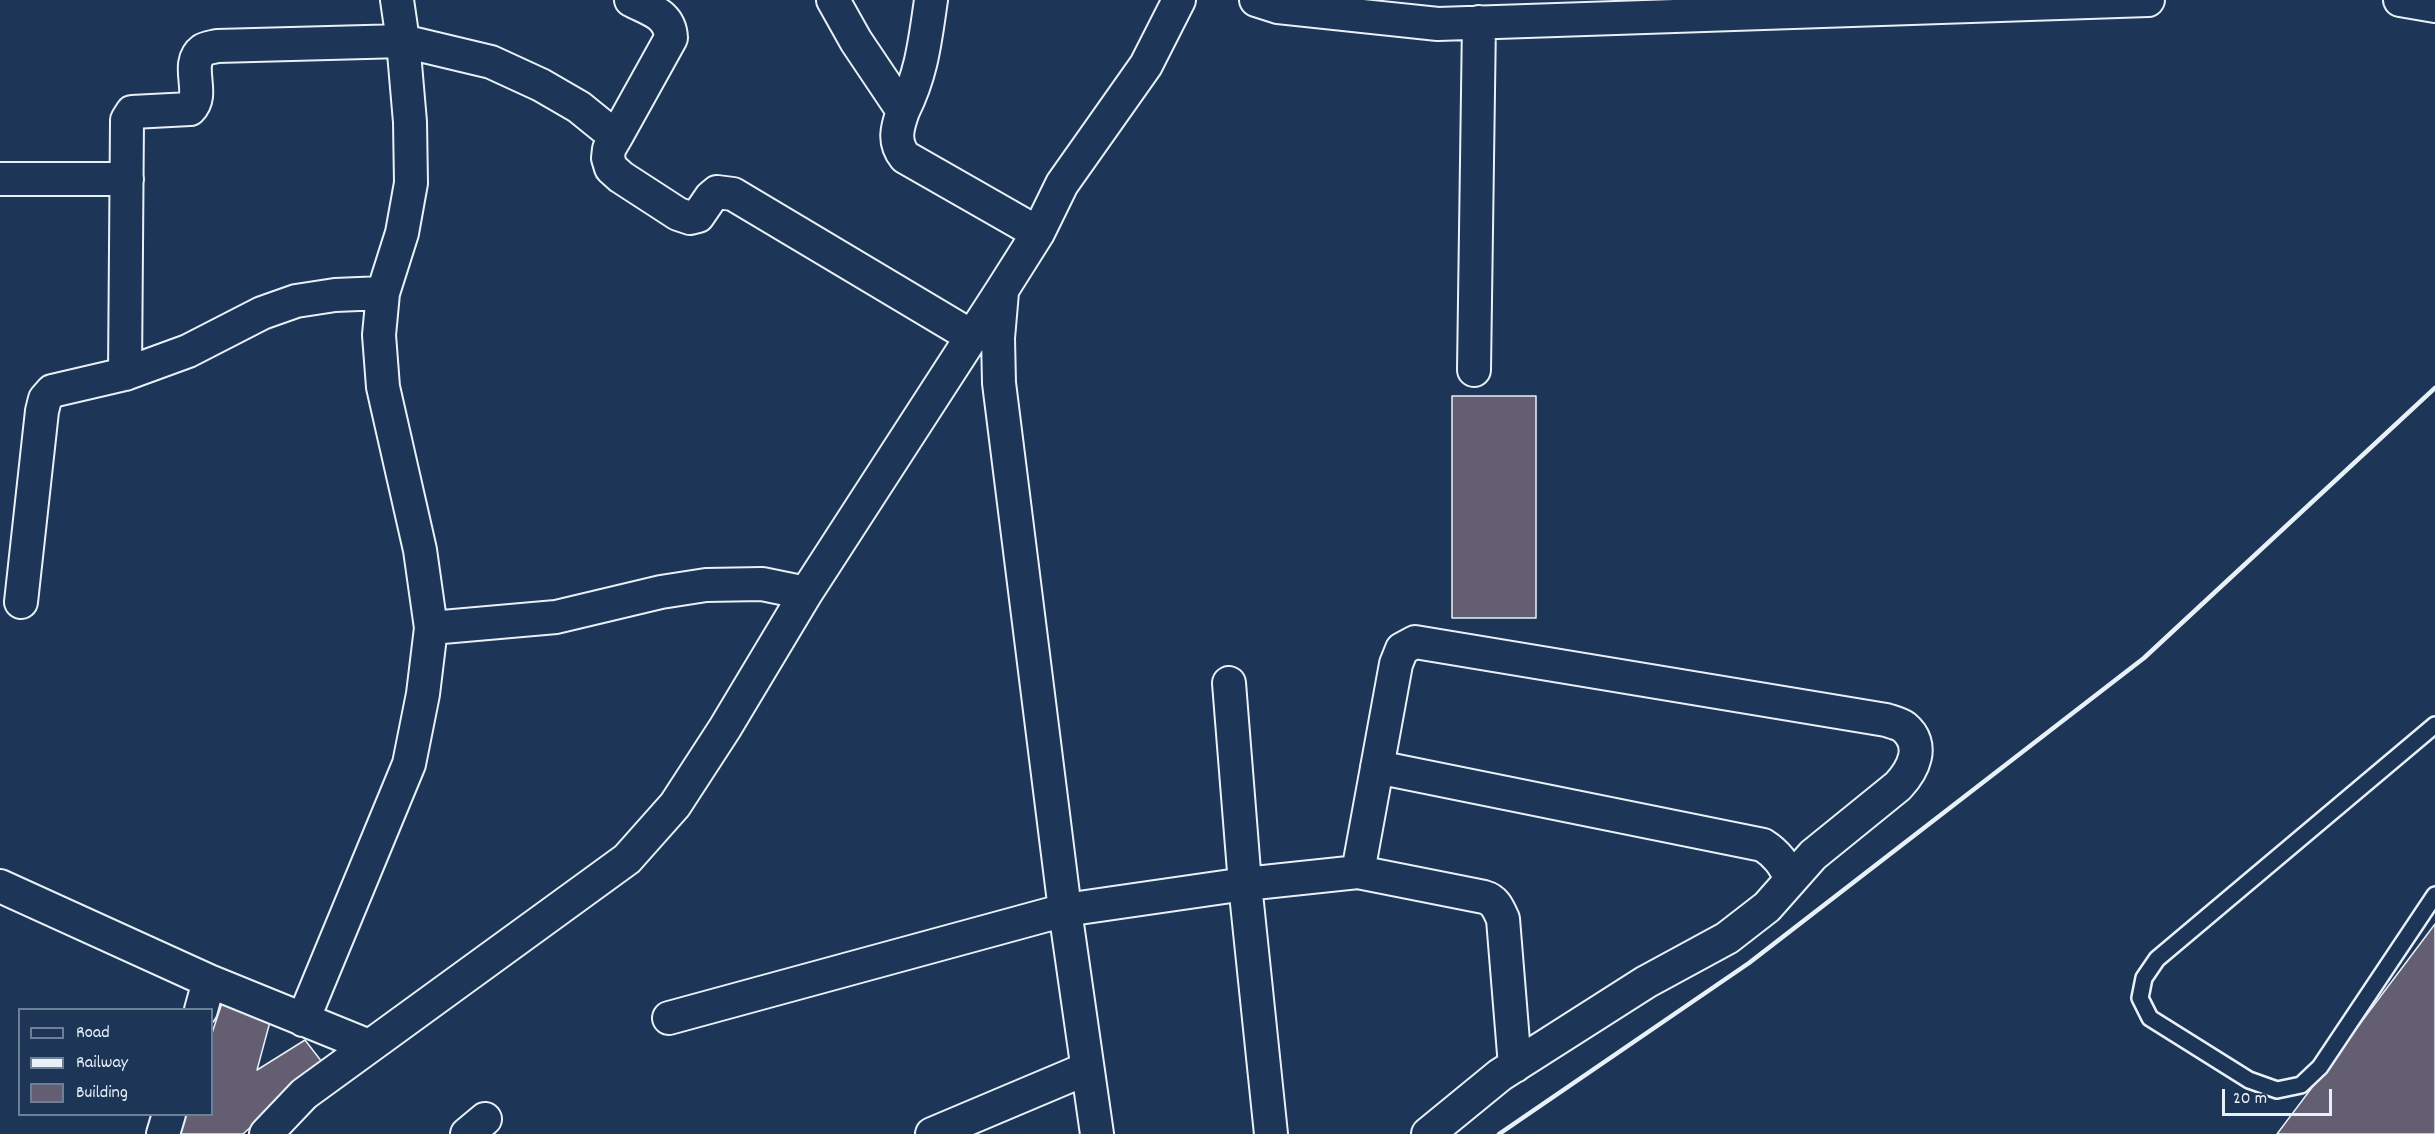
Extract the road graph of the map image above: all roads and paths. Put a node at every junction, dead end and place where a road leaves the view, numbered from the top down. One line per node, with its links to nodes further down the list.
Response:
1 (397, 0): 11 (street)
2 (631, 0): 13 (street)
3 (833, 0): 12 (street)
4 (931, 0): 12 (street)
5 (1179, 0): 16 (street)
6 (1256, 0): 10 (street)
7 (2148, 0): 10 (street)
8 (2400, 0): 9 (street)
9 (2435, 6)
10 (1479, 22): 20 (street)
11 (403, 41): 13 (street); 15 (street); 18 (street)
12 (903, 111): 16 (street)
13 (616, 137): 19 (street)
14 (0, 179): 15 (street)
15 (127, 179): 21 (street)
16 (1038, 232): 17 (street)
17 (1002, 290): 19 (street); 33 (street)
18 (382, 293): 21 (street); 24 (street)
19 (971, 336): 22 (street)
20 (1474, 370)
21 (125, 374): 23 (street)
22 (806, 593): 24 (street); 37 (street)
23 (21, 602)
24 (431, 628): 36 (street)
25 (1229, 683): 30 (street)
26 (2435, 724): 32 (lane)
27 (1377, 767): 28 (street); 29 (street); 29 (street)
28 (1358, 872): 30 (street); 38 (street)
29 (1791, 879): 38 (street)
30 (1245, 884): 33 (street); 45 (street)
31 (0, 886): 34 (street)
32 (2435, 895)
33 (1065, 910): 35 (street); 39 (street)
34 (205, 995): 36 (street)
35 (669, 1018)
36 (303, 1020): 37 (street)
37 (369, 1047): 42 (street)
38 (1515, 1066): 46 (street)
39 (1086, 1069): 43 (street); 44 (street)
40 (168, 1116): 41 (street)
41 (163, 1134)
42 (266, 1134)
43 (932, 1134)
44 (1096, 1134)
45 (1271, 1134)
46 (1428, 1134)

